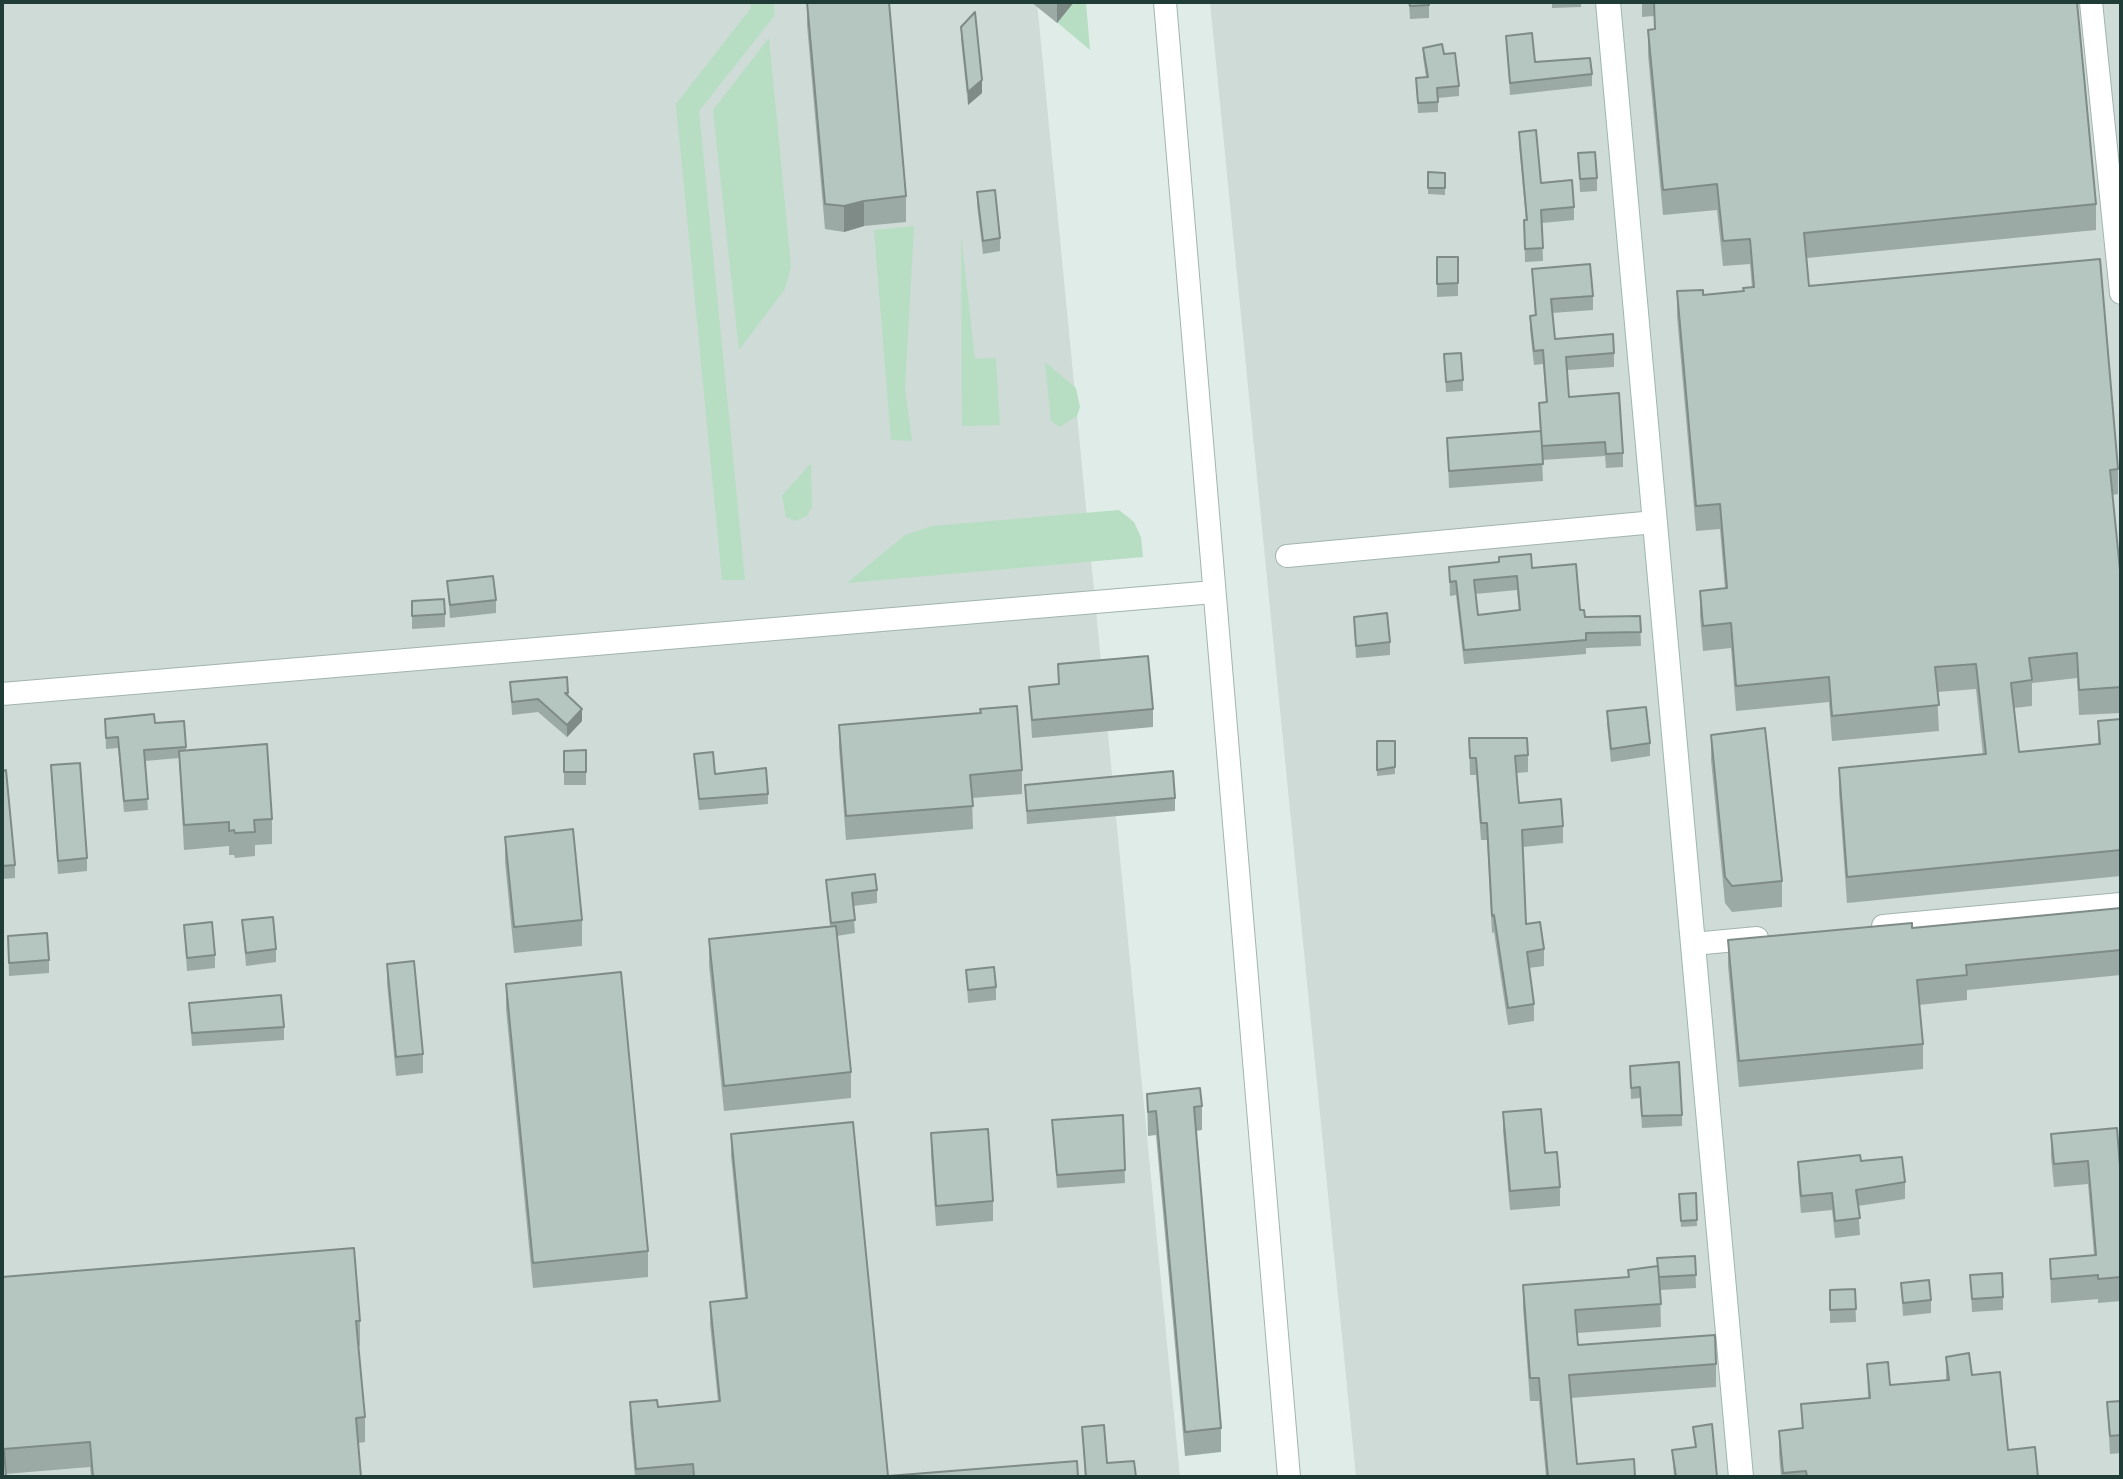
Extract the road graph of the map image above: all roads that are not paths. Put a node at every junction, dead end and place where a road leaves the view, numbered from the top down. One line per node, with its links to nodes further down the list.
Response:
1 (1165, 2): 7 (street)
2 (1608, 2): 5 (main road)
3 (2091, 2): 4 (street)
4 (2121, 293)
5 (1655, 522): 6 (street); 12 (main road)
6 (1287, 556)
7 (1214, 592): 8 (street); 13 (street)
8 (2, 694)
9 (2121, 904): 10 (street)
10 (1858, 929)
11 (1782, 936): 12 (street)
12 (1693, 944): 14 (main road)
13 (1289, 1477)
14 (1741, 1477)

